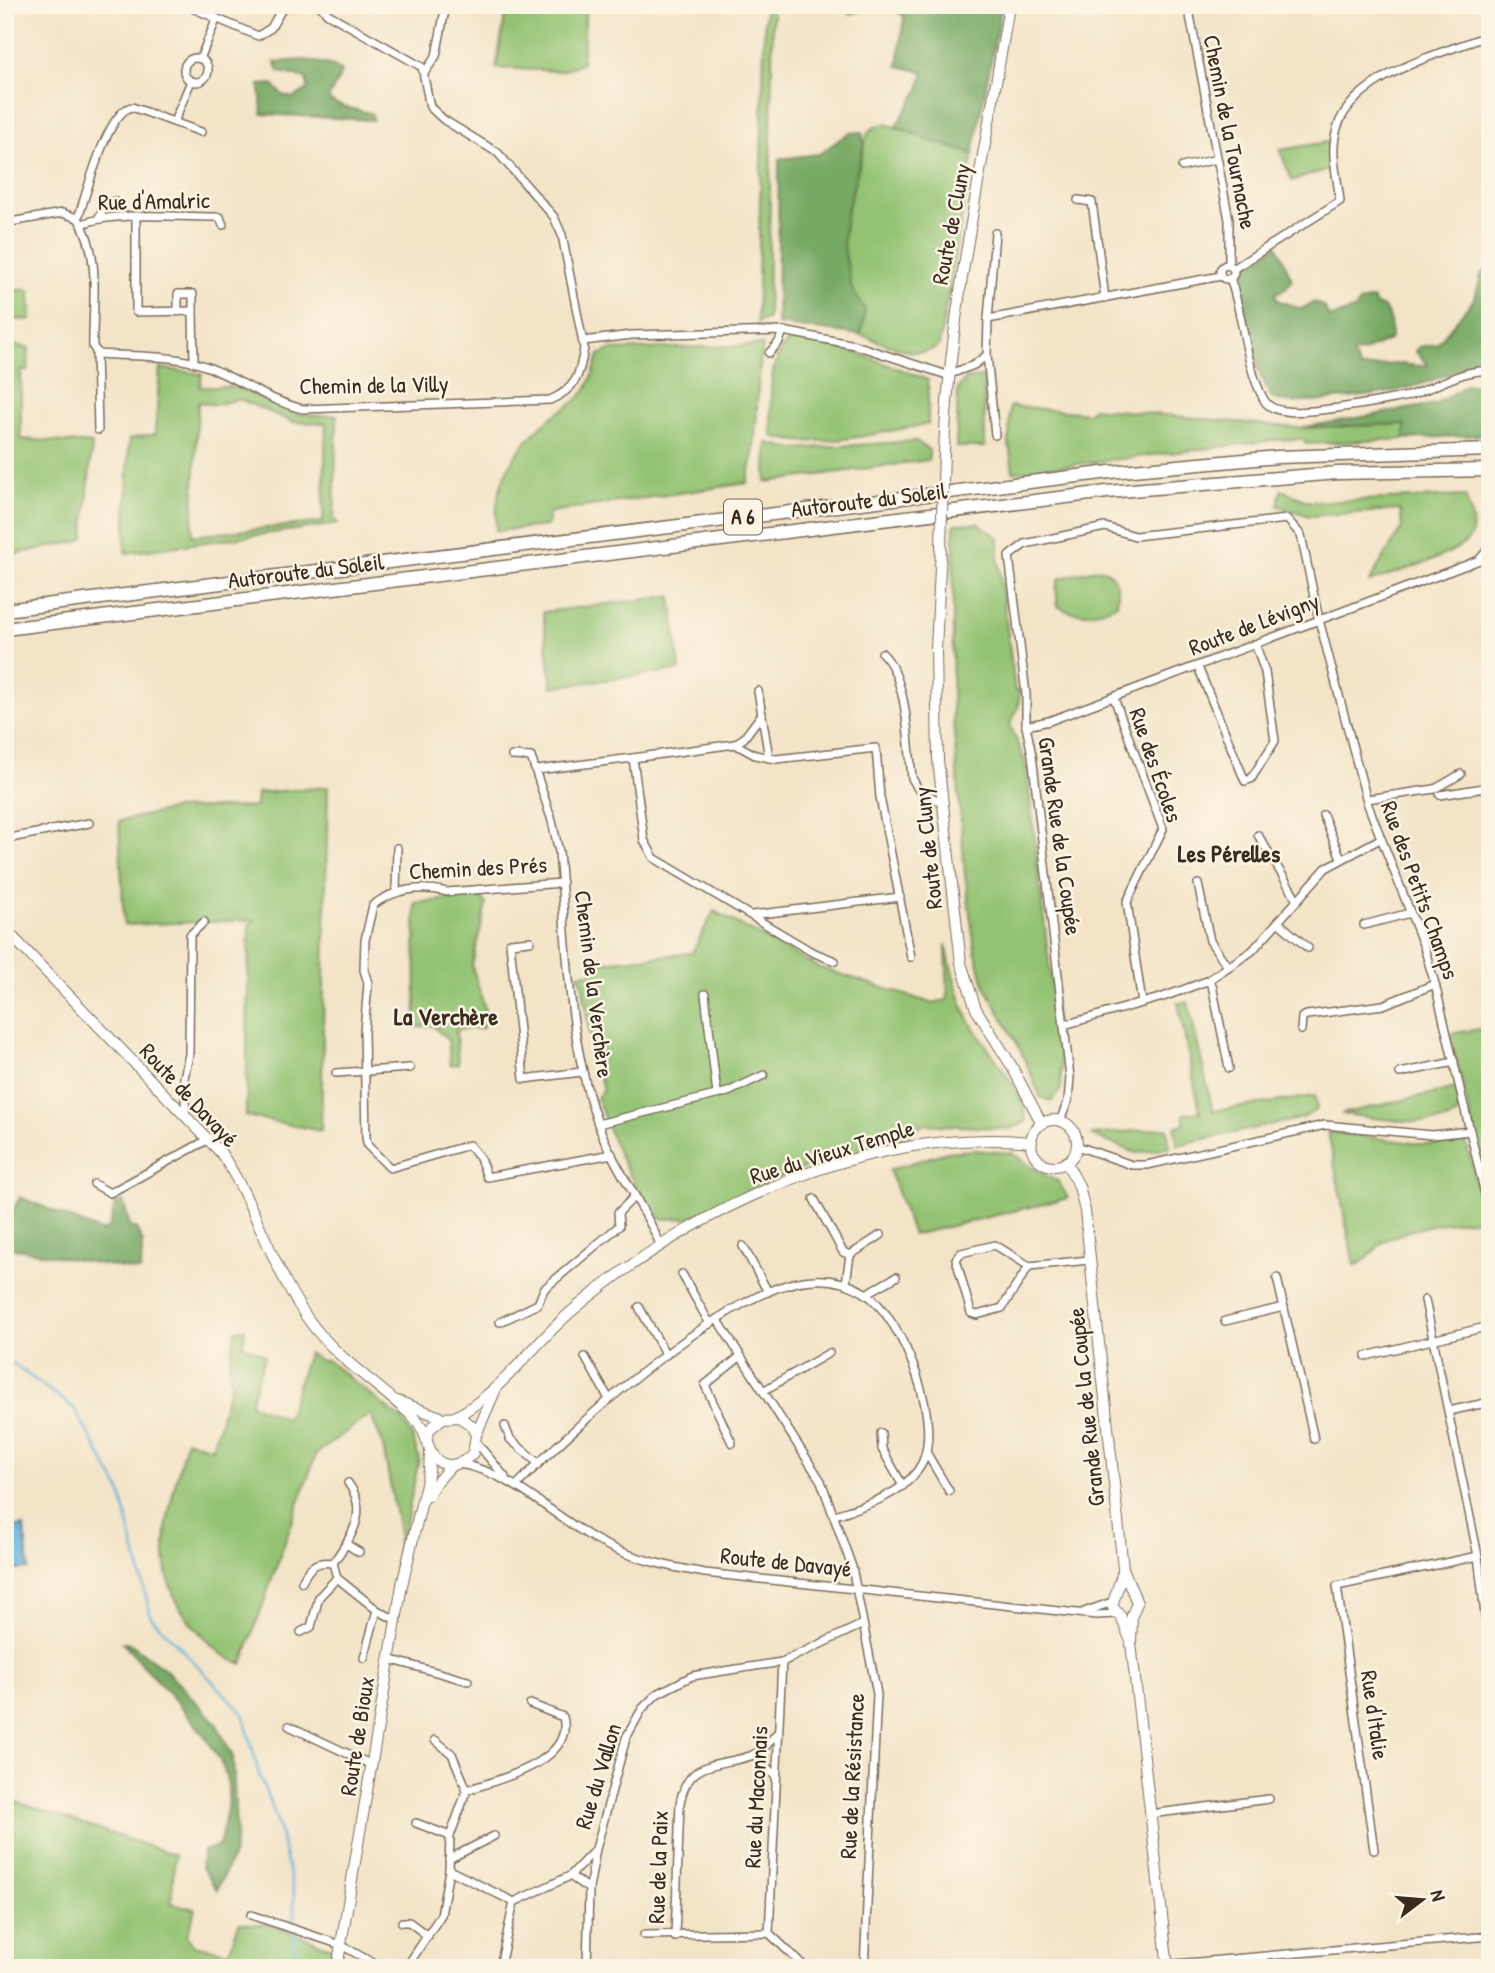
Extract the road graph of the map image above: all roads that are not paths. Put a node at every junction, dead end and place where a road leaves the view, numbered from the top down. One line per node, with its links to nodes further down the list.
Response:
1 (185, 5): 7 (street)
2 (284, 5): 7 (street)
3 (319, 5): 10 (street)
4 (446, 5): 10 (street)
5 (1009, 5): 38 (main road, Route de Cluny)
6 (1188, 5): 14 (street, Chemin de la Tournache)
7 (216, 20): 9 (street)
8 (1490, 35): 24 (street)
9 (200, 59): 11 (street); 11 (street)
10 (425, 72): 32 (street)
11 (191, 81): 12 (street)
12 (174, 122): 13 (street); 20 (street)
13 (201, 132)
14 (1217, 159): 15 (street); 24 (street, Chemin de la Tournache)
15 (1182, 167)
16 (1078, 200): 27 (street)
17 (114, 201): 18 (street)
18 (99, 217): 19 (street, Rue d'Amalric); 20 (street, Rue d'Amalric)
19 (135, 218): 22 (street, Rue d'Amalric); 28 (street)
20 (80, 221): 21 (street); 33 (street)
21 (5, 223)
22 (223, 225)
23 (995, 233): 30 (street)
24 (1231, 268): 25 (street); 26 (street, Chemin de la Tournache)
25 (1221, 276): 26 (street); 27 (street)
26 (1230, 278): 37 (street)
27 (1105, 298): 30 (street)
28 (178, 312): 29 (street); 29 (street)
29 (193, 312): 36 (street)
30 (988, 320): 35 (street)
31 (783, 331): 32 (street); 34 (street); 38 (street)
32 (583, 341): 36 (street, Chemin de la Villy)
33 (96, 352): 36 (street, Chemin de la Villy); 39 (street)
34 (769, 353)
35 (987, 355): 38 (street); 40 (street)
36 (194, 362)
37 (1490, 371)
38 (947, 375): 64 (main road, Route de Cluny, bridge)
39 (98, 430)
40 (995, 435)
41 (1486, 450): 45 (highway, Autoroute du Soleil / A 6)
42 (1486, 470): 47 (highway, Autoroute du Soleil / A 6)
43 (1490, 547): 46 (street, Route de Lévigny)
44 (1009, 555): 46 (street, Rue des Petits Champs); 54 (street, Grande Rue de la Coupée)
45 (5, 610)
46 (1319, 620): 48 (street, Route de Lévigny); 63 (street, Rue des Petits Champs)
47 (5, 629)
48 (1256, 646): 50 (street, Route de Lévigny); 50 (street)
49 (882, 653): 64 (street)
50 (1198, 667): 52 (street, Route de Lévigny)
51 (758, 691): 53 (street)
52 (1114, 698): 54 (street, Route de Lévigny); 91 (street, Rue des Écoles)
53 (762, 713): 55 (street); 58 (street)
54 (1026, 726): 92 (street, Grande Rue de la Coupée)
55 (735, 744): 57 (street); 58 (street)
56 (512, 756): 59 (street, Chemin de la Verchère)
57 (633, 758): 59 (street); 78 (street)
58 (769, 758): 75 (street)
59 (537, 770): 72 (street, Chemin de la Verchère)
60 (1461, 774): 63 (street)
61 (1490, 787): 62 (street)
62 (1440, 795)
63 (1367, 799): 69 (street, Rue des Petits Champs)
64 (942, 803): 106 (main road, Route de Cluny)
65 (1324, 815): 71 (street)
66 (89, 824): 68 (street)
67 (1258, 835): 76 (street)
68 (5, 839)
69 (1380, 839): 71 (street); 77 (street, Rue des Petits Champs)
70 (397, 848): 74 (street, Chemin des Prés)
71 (1341, 858): 76 (street)
72 (562, 883): 74 (street, Chemin des Prés); 98 (street, Chemin de la Verchère)
73 (1198, 884): 87 (street)
74 (397, 892): 97 (street, Chemin des Prés)
75 (900, 897): 78 (street); 85 (street)
76 (1296, 898): 80 (street)
77 (1410, 913): 81 (street); 89 (street, Rue des Petits Champs)
78 (751, 915): 86 (street)
79 (204, 922): 103 (street)
80 (1278, 922): 84 (street); 87 (street)
81 (1364, 925)
82 (5, 929): 103 (main road, Route de Davayé)
83 (530, 941): 98 (street)
84 (1308, 948)
85 (911, 957)
86 (835, 961)
87 (1228, 967): 88 (street)
88 (1207, 981): 91 (street); 96 (street)
89 (1435, 984): 93 (street); 94 (street, Rue des Petits Champs)
90 (705, 994): 102 (street)
91 (1142, 1003): 92 (street)
92 (1064, 1025): 104 (street, Grande Rue de la Coupée)
93 (1301, 1030)
94 (1454, 1062): 100 (street); 107 (street, Rue des Petits Champs)
95 (410, 1068): 97 (street)
96 (1229, 1068)
97 (365, 1071): 99 (street); 111 (street, Chemin des Prés)
98 (582, 1072): 105 (street, Chemin de la Verchère)
99 (336, 1073)
100 (1400, 1073)
101 (764, 1075): 102 (street)
102 (717, 1094): 105 (street)
103 (186, 1115): 108 (main road, Route de Davayé)
104 (1060, 1121): 106 (main road); 110 (main road)
105 (598, 1124): 111 (street, Chemin de la Verchère)
106 (1042, 1124): 109 (main road)
107 (1470, 1131): 110 (street); 116 (street, Rue des Petits Champs)
108 (209, 1139): 113 (street); 145 (main road, Route de Davayé)
109 (1032, 1142): 112 (main road); 118 (main road, Rue du Vieux Temple)
110 (1077, 1146): 112 (main road)
111 (612, 1154): 114 (street, Chemin de la Verchère)
112 (1066, 1162): 121 (main road, Grande Rue de la Coupée)
113 (94, 1184)
114 (635, 1196): 118 (street, Chemin de la Verchère); 134 (street)
115 (814, 1199): 120 (street)
116 (1490, 1215)
117 (881, 1235): 120 (street)
118 (660, 1244): 142 (main road, Rue du Vieux Temple)
119 (743, 1246): 127 (street)
120 (850, 1255): 126 (street)
121 (1089, 1260): 122 (street); 171 (main road, Grande Rue de la Coupée)
122 (1029, 1266): 122 (street)
123 (682, 1274): 132 (street, Rue de la Résistance)
124 (896, 1277): 128 (street)
125 (1277, 1278): 131 (street)
126 (846, 1283): 127 (street); 128 (street)
127 (768, 1292): 132 (street)
128 (866, 1294): 157 (street)
129 (1424, 1300): 136 (street)
130 (639, 1307): 138 (street)
131 (1284, 1307): 133 (street); 154 (street)
132 (714, 1321): 138 (street); 139 (street, Rue de la Résistance)
133 (1224, 1321)
134 (500, 1322)
135 (1490, 1326): 136 (street)
136 (1433, 1341): 140 (street); 147 (street)
137 (829, 1353): 143 (street)
138 (666, 1355): 144 (street)
139 (741, 1356): 143 (street, Rue de la Résistance); 155 (street)
140 (1366, 1356)
141 (585, 1357): 144 (street)
142 (499, 1385): 148 (main road, Rue du Vieux Temple); 153 (main road, Rue du Vieux Temple)
143 (763, 1391): 166 (street, Rue de la Résistance)
144 (609, 1399): 158 (street)
145 (397, 1401): 149 (main road); 152 (main road)
146 (1490, 1402): 147 (street)
147 (1448, 1411): 169 (street)
148 (456, 1417): 149 (main road); 153 (main road)
149 (443, 1418): 152 (main road)
150 (505, 1426): 158 (street)
151 (881, 1433): 163 (street)
152 (428, 1438): 156 (main road)
153 (476, 1438): 159 (main road); 160 (street, Route de Davayé)
154 (1314, 1439)
155 (733, 1443)
156 (430, 1452): 159 (main road); 165 (main road, Route de Bioux)
157 (926, 1452): 163 (street); 164 (street)
158 (538, 1463): 162 (street)
159 (456, 1464): 160 (street, Route de Davayé); 165 (main road, Route de Bioux)
160 (508, 1480): 162 (street, Route de Davayé)
161 (348, 1483): 167 (street)
162 (516, 1486): 174 (street, Route de Davayé)
163 (902, 1486): 166 (street)
164 (949, 1491)
165 (420, 1512): 180 (main road, Route de Bioux)
166 (835, 1515): 174 (street, Rue de la Résistance)
167 (346, 1544): 168 (street); 170 (street)
168 (359, 1552)
169 (1478, 1556): 183 (street); 202 (street, Rue d'Italie)
170 (333, 1563): 172 (street); 173 (street)
171 (1123, 1568): 175 (main road, Grande Rue de la Coupée); 176 (main road, Grande Rue de la Coupée)
172 (337, 1578): 177 (street); 182 (street)
173 (302, 1582)
174 (857, 1588): 178 (street, Route de Davayé); 181 (street, Rue de la Résistance)
175 (1132, 1595): 176 (main road); 179 (main road, Grande Rue de la Coupée)
176 (1115, 1598): 178 (street, Route de Davayé); 179 (main road)
177 (377, 1610): 180 (street); 184 (street)
178 (1084, 1613): 179 (street, Route de Davayé)
179 (1123, 1615): 197 (main road)
180 (396, 1620): 185 (main road, Route de Bioux)
181 (861, 1625): 186 (street, Rue du Vallon); 223 (street, Rue de la Résistance)
182 (301, 1632)
183 (1487, 1632)
184 (364, 1658)
185 (389, 1659): 187 (street); 193 (main road, Route de Bioux)
186 (782, 1662): 190 (street, Rue du Maconnais); 201 (street, Rue du Vallon)
187 (468, 1681)
188 (530, 1704): 195 (street)
189 (289, 1726): 193 (street)
190 (778, 1732): 192 (street); 194 (street, Rue du Maconnais)
191 (435, 1740): 195 (street)
192 (754, 1755): 194 (street); 214 (street, Rue de la Paix)
193 (372, 1765): 215 (main road, Route de Bioux)
194 (776, 1778): 210 (street, Rue du Maconnais)
195 (467, 1790): 199 (street)
196 (1269, 1799): 197 (street)
197 (1150, 1814): 217 (main road)
198 (416, 1823): 199 (street)
199 (450, 1836): 203 (street)
200 (494, 1836): 203 (street)
201 (596, 1849): 205 (street); 206 (street, Rue du Vallon)
202 (1374, 1850)
203 (449, 1859): 204 (street)
204 (449, 1870): 207 (street); 212 (street)
205 (570, 1876): 206 (street); 207 (street)
206 (589, 1889): 221 (street, Rue du Vallon)
207 (514, 1902): 216 (street)
208 (251, 1915): 215 (street)
209 (402, 1922): 212 (street)
210 (769, 1933): 214 (street); 222 (street)
211 (644, 1935): 214 (street)
212 (428, 1936): 220 (street)
213 (1490, 1936): 217 (street)
214 (675, 1937)
215 (341, 1945): 218 (main road, Route de Bioux); 219 (street)
216 (502, 1957)
217 (1167, 1966): 224 (street)
218 (337, 1968)
219 (382, 1968)
220 (405, 1968)
221 (587, 1968)
222 (806, 1968)
223 (864, 1968)
224 (1130, 1968)

